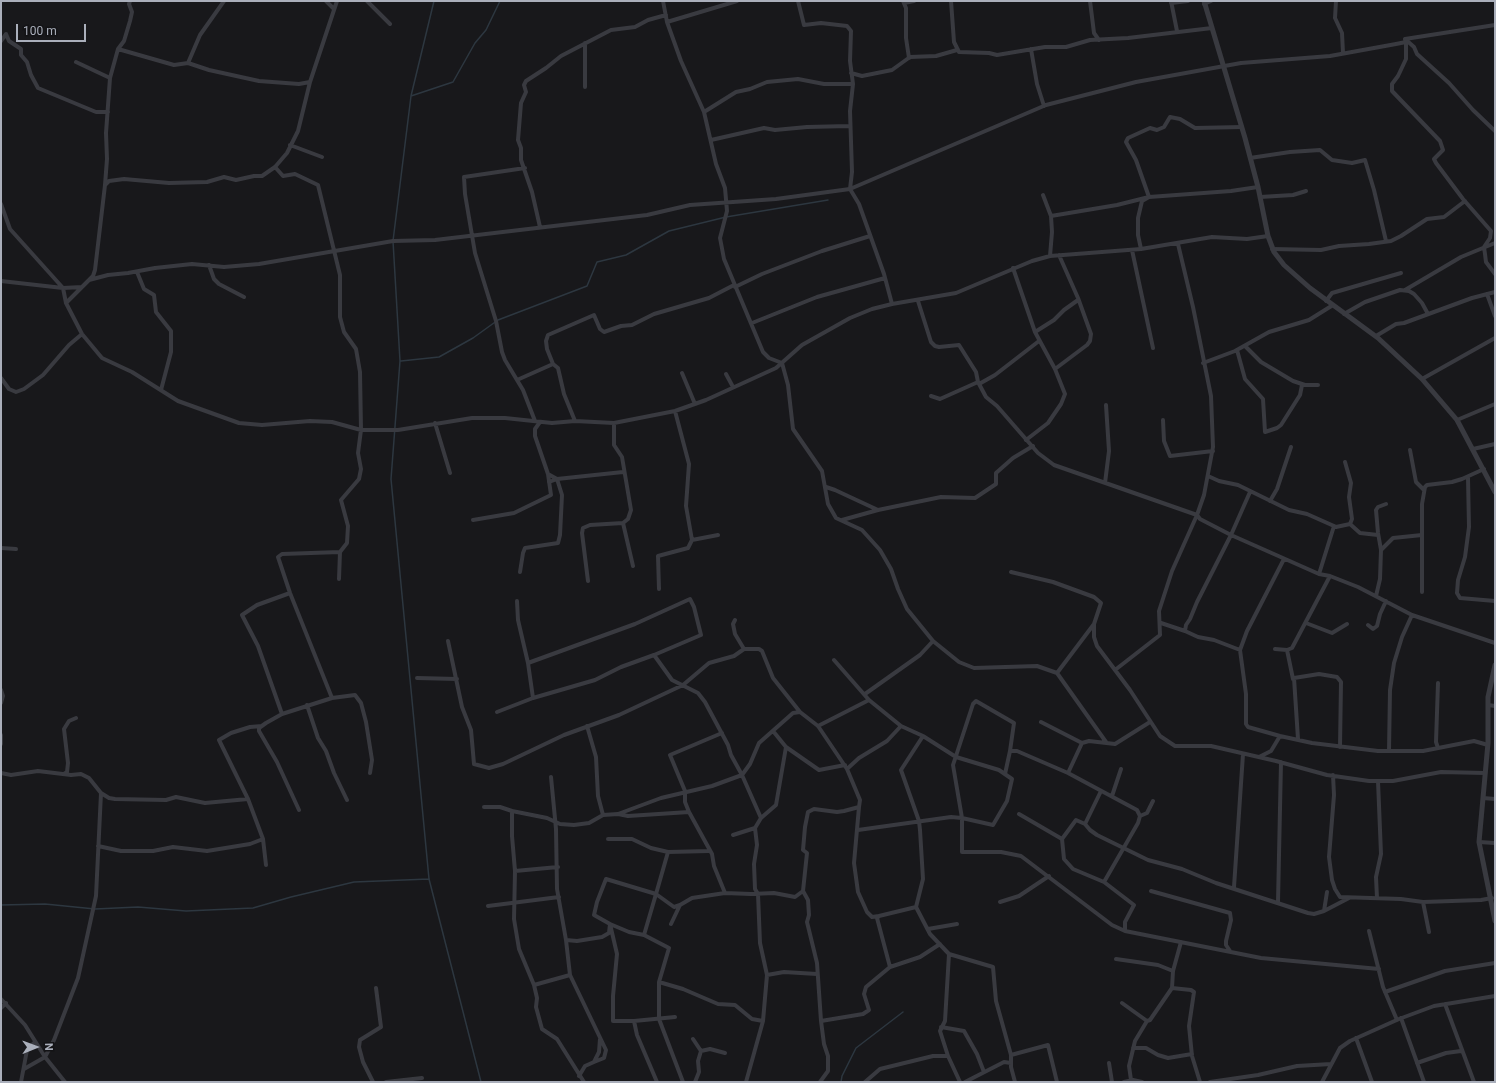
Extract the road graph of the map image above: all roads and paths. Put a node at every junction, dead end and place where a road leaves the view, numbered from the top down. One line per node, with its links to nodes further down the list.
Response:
1 (130, 1): 29 (street)
2 (224, 1): 35 (street)
3 (326, 1): 18 (street)
4 (337, 1): 18 (street)
5 (367, 1): 21 (street)
6 (663, 1): 19 (street)
7 (737, 1): 20 (street)
8 (798, 1): 37 (street)
9 (914, 1): 15 (street)
10 (951, 1): 31 (street)
11 (1090, 1): 25 (street)
12 (1188, 1): 16 (street)
13 (1211, 1): 17 (street)
14 (1336, 1): 32 (street)
15 (903, 2): 33 (street)
16 (1171, 2): 24 (street)
17 (1204, 2): 23 (street)
18 (334, 9): 39 (street)
19 (666, 15): 20 (street); 28 (street)
20 (667, 22): 44 (street)
21 (390, 24)
22 (1495, 25): 27 (street)
23 (1212, 28): 24 (street); 36 (street)
24 (1177, 31): 25 (street)
25 (1098, 40): 30 (street)
26 (1, 41): 43 (street)
27 (1405, 41): 32 (street); 47 (street); 61 (street)
28 (585, 43): 41 (street); 53 (street)
29 (118, 49): 35 (street); 38 (street)
30 (1031, 49): 31 (street); 42 (street)
31 (957, 50): 33 (street)
32 (1343, 53): 36 (street)
33 (909, 58): 37 (street)
34 (76, 62): 38 (street)
35 (188, 63): 39 (street)
36 (1224, 67): 42 (street); 46 (street)
37 (852, 73): 40 (street)
38 (110, 78): 43 (street)
39 (310, 82): 49 (street)
40 (853, 84): 44 (street); 45 (street)
41 (585, 87)
42 (1044, 106): 56 (street)
43 (108, 112): 54 (street)
44 (704, 112): 48 (street)
45 (849, 126): 48 (street); 56 (street)
46 (1242, 128): 51 (street); 59 (street)
47 (1495, 131)
48 (711, 140): 62 (street)
49 (290, 145): 50 (street); 52 (street)
50 (322, 157)
51 (1250, 158): 55 (street); 69 (street)
52 (275, 167): 54 (street); 76 (street)
53 (525, 168): 65 (street); 66 (street)
54 (105, 185): 86 (street)
55 (1258, 187): 59 (street); 60 (street)
56 (850, 189): 62 (street); 67 (street)
57 (1306, 191): 60 (street)
58 (1043, 195): 64 (street)
59 (1150, 197): 64 (street); 73 (street)
60 (1260, 197): 68 (street)
61 (1465, 202): 69 (street); 72 (street)
62 (727, 203): 65 (street); 87 (street)
63 (1, 204): 89 (street)
64 (1051, 216): 78 (street)
65 (540, 227): 66 (street)
66 (473, 235): 76 (street); 120 (street)
67 (870, 236): 84 (street); 87 (street)
68 (1268, 236): 71 (street); 74 (street)
69 (1386, 241): 74 (street)
70 (1495, 243): 72 (street)
71 (1178, 244): 73 (street); 113 (street)
72 (1484, 247): 83 (street); 90 (street)
73 (1141, 249): 75 (street)
74 (1272, 249): 96 (street)
75 (1132, 250): 77 (street); 110 (street)
76 (335, 252): 79 (street); 138 (street)
77 (1059, 255): 78 (street); 94 (street)
78 (1050, 256): 80 (street)
79 (209, 265): 81 (street); 93 (street)
80 (1013, 268): 95 (street); 104 (street)
81 (137, 272): 86 (street); 125 (street)
82 (1401, 273): 96 (street)
83 (1495, 274)
84 (885, 278): 98 (street); 103 (street)
85 (1, 280): 89 (street)
86 (89, 280): 88 (street)
87 (734, 286): 103 (street); 114 (street)
88 (82, 287): 89 (street); 97 (street)
89 (63, 288): 97 (street)
90 (1405, 290): 100 (street); 101 (street)
91 (1495, 292): 92 (street)
92 (1488, 294): 101 (street); 102 (street)
93 (244, 297)
94 (1078, 300): 104 (street); 115 (street)
95 (918, 301): 98 (street); 121 (street)
96 (1326, 301): 99 (street)
97 (66, 303): 105 (street)
98 (892, 304): 112 (street)
99 (1333, 305): 100 (street); 109 (street)
100 (1344, 314): 106 (street)
101 (1428, 314): 106 (street)
102 (1495, 316)
103 (752, 323): 112 (street)
104 (1035, 332): 108 (street)
105 (82, 334): 118 (street); 125 (street)
106 (1376, 336): 119 (street)
107 (1495, 338): 119 (street)
108 (1039, 341): 115 (street); 121 (street)
109 (1245, 346): 111 (street); 122 (street)
110 (1153, 348)
111 (1237, 350): 113 (street); 122 (street)
112 (782, 363): 124 (street); 156 (street)
113 (1203, 363): 145 (street)
114 (553, 364): 120 (street); 134 (street)
115 (1055, 369): 139 (street)
116 (682, 373): 127 (street)
117 (726, 374): 124 (street)
118 (1, 378)
119 (1422, 379): 132 (street)
120 (517, 380): 133 (street)
121 (979, 383): 126 (street); 139 (street)
122 (1302, 385): 123 (street)
123 (1318, 385)
124 (733, 387): 127 (street)
125 (161, 390): 138 (street)
126 (931, 396)
127 (695, 404): 130 (street)
128 (1495, 404): 132 (street)
129 (1106, 405): 155 (street)
130 (675, 412): 137 (street); 173 (street)
131 (1163, 420): 145 (street)
132 (1457, 420): 143 (street)
133 (535, 421): 135 (street); 136 (street)
134 (575, 421): 135 (street); 137 (street)
135 (540, 422): 150 (street)
136 (435, 423): 138 (street); 149 (street)
137 (614, 423): 148 (street)
138 (361, 430): 178 (street)
139 (1026, 440): 141 (street)
140 (1495, 444): 143 (street)
141 (1033, 446): 155 (street); 162 (street)
142 (1291, 447): 160 (street)
143 (1473, 449): 147 (street)
144 (1410, 450): 157 (street)
145 (1213, 451): 151 (street)
146 (1345, 462): 167 (street)
147 (1484, 470): 152 (street); 159 (street)
148 (623, 472): 153 (street); 166 (street)
149 (450, 473)
150 (548, 474): 153 (street); 154 (street)
151 (1208, 476): 158 (street); 163 (street)
152 (1468, 478): 157 (street); 193 (street)
153 (558, 479): 154 (street); 181 (street)
154 (549, 482): 164 (street)
155 (1105, 483): 163 (street)
156 (826, 488): 162 (street); 165 (street)
157 (1424, 490): 171 (street)
158 (1250, 492): 160 (street); 170 (street)
159 (1495, 492)
160 (1270, 501): 168 (street)
161 (1386, 504): 172 (street)
162 (878, 510): 165 (street)
163 (1198, 517): 170 (street); 196 (street)
164 (473, 520)
165 (841, 520): 203 (street)
166 (623, 524): 180 (street); 186 (street)
167 (1350, 524): 168 (street); 172 (street)
168 (1334, 526): 183 (street)
169 (718, 535): 173 (street)
170 (1231, 535): 179 (street); 201 (street)
171 (1422, 535): 174 (street); 188 (street)
172 (1378, 537): 174 (street); 177 (street)
173 (692, 540): 187 (street)
174 (1387, 544): 177 (street)
175 (1, 548): 176 (street)
176 (16, 549)
177 (1381, 550): 190 (street)
178 (340, 552): 185 (street); 189 (street)
179 (1284, 559): 183 (street); 207 (street)
180 (633, 566)
181 (520, 572)
182 (1011, 572): 198 (street)
183 (1319, 574): 184 (street)
184 (1330, 576): 190 (street); 197 (street)
185 (339, 579)
186 (588, 581)
187 (659, 589)
188 (1422, 592)
189 (290, 593): 222 (street); 231 (street)
190 (1376, 596): 192 (street)
191 (517, 601): 211 (street)
192 (1386, 601): 194 (street); 200 (street)
193 (1495, 601)
194 (1412, 615): 204 (street); 254 (street)
195 (735, 620): 205 (street)
196 (1161, 623): 201 (street); 213 (street)
197 (1306, 623): 199 (street); 208 (street)
198 (1094, 624): 213 (street); 214 (street)
199 (1347, 624)
200 (1368, 625)
201 (1185, 631): 207 (street)
202 (448, 641): 216 (street)
203 (933, 641): 214 (street); 221 (street)
204 (1495, 643)
205 (744, 648): 219 (street); 230 (street)
206 (1275, 649): 208 (street)
207 (1240, 650): 243 (street)
208 (1287, 650): 217 (street)
209 (654, 655): 211 (street); 219 (street); 223 (street)
210 (834, 660): 221 (street)
211 (528, 663): 223 (street)
212 (1495, 665): 226 (street)
213 (1115, 670): 234 (street)
214 (1057, 673): 245 (street)
215 (417, 678): 216 (street)
216 (456, 679): 236 (street)
217 (1293, 680): 244 (street); 250 (street)
218 (1438, 683): 251 (street)
219 (683, 685): 236 (street); 240 (street)
220 (1, 690): 225 (street)
221 (865, 694): 224 (street)
222 (332, 698): 227 (street); 263 (street)
223 (533, 698): 229 (street)
224 (869, 700): 237 (street); 238 (street)
225 (1, 702)
226 (1488, 705): 228 (street); 248 (street)
227 (307, 706): 231 (street); 279 (street)
228 (1495, 706)
229 (497, 712)
230 (800, 712): 237 (street); 239 (street)
231 (282, 714): 235 (street)
232 (76, 718): 266 (street)
233 (1041, 722): 246 (street)
234 (1150, 722): 245 (street); 255 (street)
235 (262, 726): 277 (street); 283 (street)
236 (587, 726): 288 (street)
237 (818, 726): 260 (street)
238 (901, 726): 242 (street); 260 (street)
239 (773, 731): 249 (street); 268 (street)
240 (722, 734): 268 (street); 272 (street)
241 (1, 735): 247 (street)
242 (923, 736): 256 (street); 292 (street)
243 (1280, 736): 244 (street); 253 (street)
244 (1298, 739): 250 (street)
245 (1106, 742): 246 (street)
246 (1082, 743): 264 (street)
247 (1, 744)
248 (1488, 745): 251 (street); 265 (street)
249 (786, 747): 260 (street); 290 (street)
250 (1340, 747): 254 (street)
251 (1438, 748): 254 (street)
252 (1010, 751): 256 (street); 264 (street); 267 (street)
253 (1271, 751): 257 (street); 258 (street)
254 (1389, 751)
255 (1243, 754): 257 (street); 312 (street)
256 (956, 757): 267 (street); 291 (street)
257 (1259, 757): 258 (street)
258 (1274, 760): 259 (street)
259 (1282, 762): 269 (street); 324 (street)
260 (846, 767): 282 (street)
261 (1121, 769): 275 (street)
262 (1, 773): 266 (street)
263 (370, 773)
264 (1068, 773): 273 (street)
265 (1485, 773): 271 (street); 276 (street)
266 (64, 774): 274 (street)
267 (1005, 774): 291 (street)
268 (742, 775): 272 (street); 290 (street)
269 (1333, 776): 271 (street); 321 (street)
270 (551, 777): 293 (street)
271 (1378, 781): 322 (street)
272 (685, 791): 285 (street); 286 (street)
273 (1101, 791): 275 (street); 294 (street)
274 (101, 793): 277 (street); 303 (street)
275 (1112, 796): 289 (street)
276 (1483, 798): 278 (street); 301 (street)
277 (248, 799): 298 (street)
278 (1495, 799)
279 (347, 800)
280 (1153, 801): 289 (street)
281 (484, 807): 284 (street)
282 (859, 807): 296 (street); 313 (street)
283 (298, 810)
284 (512, 811): 293 (street); 309 (street)
285 (689, 812): 286 (street); 305 (street)
286 (618, 814): 288 (street)
287 (1019, 814): 300 (street)
288 (602, 815): 293 (street)
289 (1140, 816): 304 (street)
290 (761, 818): 295 (street)
291 (962, 818): 292 (street); 310 (street)
292 (919, 821): 296 (street); 329 (street)
293 (556, 822): 308 (street)
294 (1085, 824): 300 (street); 304 (street)
295 (755, 828): 297 (street); 318 (street)
296 (858, 830): 331 (street)
297 (733, 835)
298 (263, 839): 303 (street); 307 (street)
299 (608, 839): 306 (street)
300 (1062, 839): 311 (street)
301 (1479, 842): 302 (street); 319 (street)
302 (1495, 843)
303 (98, 846): 384 (street)
304 (1124, 848): 311 (street); 312 (street)
305 (709, 851): 306 (street); 316 (street)
306 (668, 852): 317 (street)
307 (266, 865)
308 (558, 867): 309 (street); 320 (street)
309 (515, 871): 326 (street)
310 (1049, 876): 323 (street); 337 (street)
311 (1104, 882): 337 (street)
312 (1234, 887): 324 (street)
313 (803, 891): 318 (street); 351 (street)
314 (1151, 891): 344 (street)
315 (1327, 892): 330 (street)
316 (726, 893): 318 (street); 327 (street)
317 (656, 894): 327 (street); 333 (street); 340 (street)
318 (758, 894): 353 (street)
319 (1493, 896): 325 (street); 332 (street)
320 (559, 897): 326 (street); 341 (street)
321 (1349, 898): 322 (street); 330 (street)
322 (1377, 898): 325 (street)
323 (1000, 902)
324 (1278, 902): 330 (street)
325 (1423, 902): 339 (street)
326 (515, 903): 328 (street); 355 (street)
327 (680, 905): 334 (street)
328 (488, 906)
329 (916, 907): 331 (street); 336 (street)
330 (1324, 911)
331 (879, 916): 348 (street)
332 (1495, 921)
333 (610, 924): 340 (street); 341 (street); 368 (street)
334 (671, 924)
335 (957, 924): 336 (street)
336 (928, 929): 343 (street)
337 (1125, 931): 342 (street)
338 (1369, 931): 349 (street)
339 (1429, 932)
340 (644, 936): 354 (street)
341 (566, 940): 352 (street)
342 (1181, 942): 344 (street); 350 (street)
343 (940, 944): 345 (street); 348 (street)
344 (1230, 951): 349 (street)
345 (949, 954): 372 (street); 382 (street)
346 (1116, 959): 350 (street)
347 (1495, 963): 358 (street)
348 (890, 967): 370 (street)
349 (1379, 969): 358 (street)
350 (1174, 972): 357 (street)
351 (817, 974): 353 (street); 370 (street)
352 (570, 975): 355 (street); 373 (street)
353 (768, 976): 369 (street)
354 (659, 982): 365 (street); 369 (street)
355 (534, 985): 392 (street)
356 (376, 988): 397 (street)
357 (1172, 988): 371 (street); 381 (street)
358 (1385, 992): 367 (street)
359 (1495, 996): 363 (street)
360 (1, 999): 361 (street)
361 (6, 1003): 364 (street); 376 (street)
362 (1122, 1003): 371 (street)
363 (1444, 1004): 367 (street); 379 (street)
364 (1, 1008)
365 (659, 1018): 366 (street); 368 (street); 401 (street)
366 (675, 1018)
367 (1399, 1019): 374 (street); 388 (street)
368 (634, 1021): 400 (street)
369 (762, 1021): 403 (street)
370 (821, 1021): 404 (street)
371 (1147, 1021): 377 (street)
372 (941, 1027): 383 (street); 391 (street)
373 (600, 1038): 385 (street); 385 (street)
374 (1356, 1038): 389 (street); 416 (street)
375 (693, 1039): 378 (street)
376 (35, 1042): 384 (street); 390 (street)
377 (1133, 1048): 381 (street); 394 (street)
378 (701, 1051): 380 (street); 402 (street)
379 (1461, 1051): 388 (street); 418 (street)
380 (725, 1053)
381 (1192, 1054): 413 (street)
382 (1011, 1055): 386 (street); 409 (street)
383 (948, 1056): 405 (street); 406 (street)
384 (45, 1057): 390 (street); 396 (street)
385 (594, 1062): 392 (street)
386 (1011, 1063): 391 (street); 408 (street)
387 (1109, 1063): 410 (street)
388 (1417, 1063): 417 (street)
389 (1331, 1064): 414 (street); 415 (street)
390 (24, 1069): 395 (street)
391 (984, 1072): 407 (street)
392 (578, 1076): 399 (street)
393 (422, 1078): 398 (street)
394 (1131, 1080): 411 (street); 412 (street)
395 (21, 1082)
396 (65, 1082)
397 (373, 1082)
398 (386, 1082)
399 (584, 1082)
400 (657, 1082)
401 (683, 1082)
402 (695, 1082)
403 (746, 1082)
404 (820, 1082)
405 (865, 1082)
406 (960, 1082)
407 (965, 1082)
408 (1014, 1082)
409 (1057, 1082)
410 (1112, 1082)
411 (1124, 1082)
412 (1142, 1082)
413 (1200, 1082)
414 (1210, 1082)
415 (1322, 1082)
416 (1372, 1082)
417 (1424, 1082)
418 (1474, 1082)

